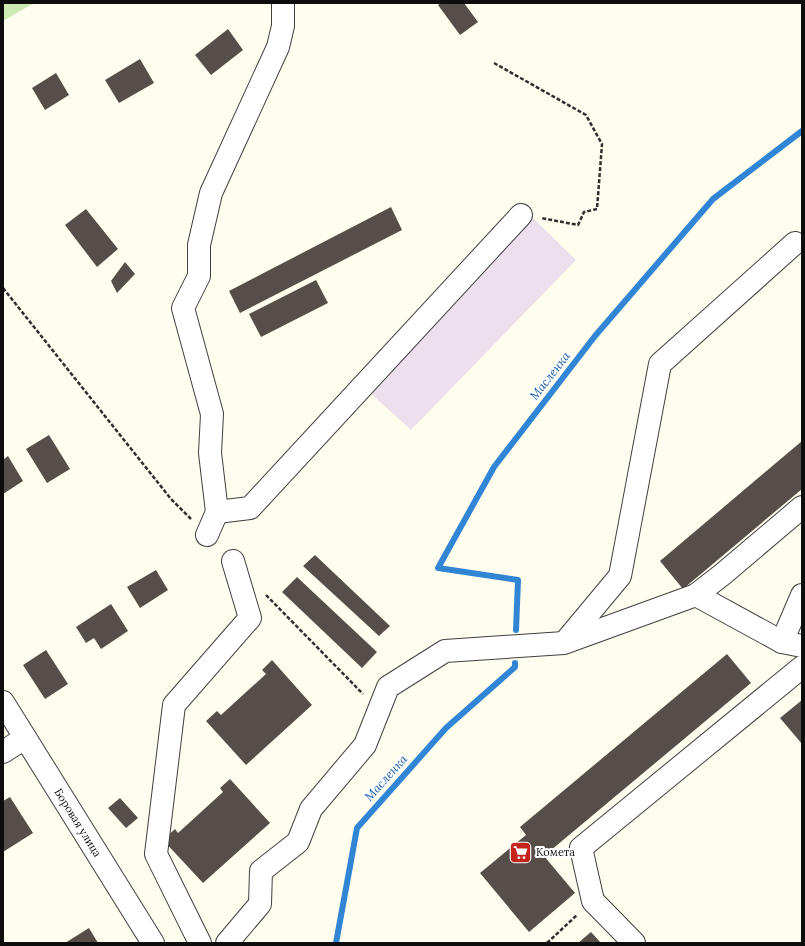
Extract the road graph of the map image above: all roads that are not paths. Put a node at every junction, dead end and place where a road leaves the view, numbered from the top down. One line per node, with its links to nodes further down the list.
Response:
1 (283, 3): 5 (street)
2 (521, 215): 5 (street)
3 (795, 243): 10 (street)
4 (802, 507): 8 (street)
5 (217, 512): 6 (street)
6 (207, 535)
7 (233, 561): 17 (street)
8 (696, 595): 10 (street); 11 (street)
9 (802, 595): 11 (street)
10 (564, 644): 18 (street)
11 (792, 644)
12 (802, 667): 19 (street)
13 (3, 702): 14 (street, Боровая улица)
14 (25, 738): 15 (street); 16 (street, Боровая улица)
15 (3, 752)
16 (153, 943)
17 (200, 943)
18 (226, 943)
19 (634, 943)

